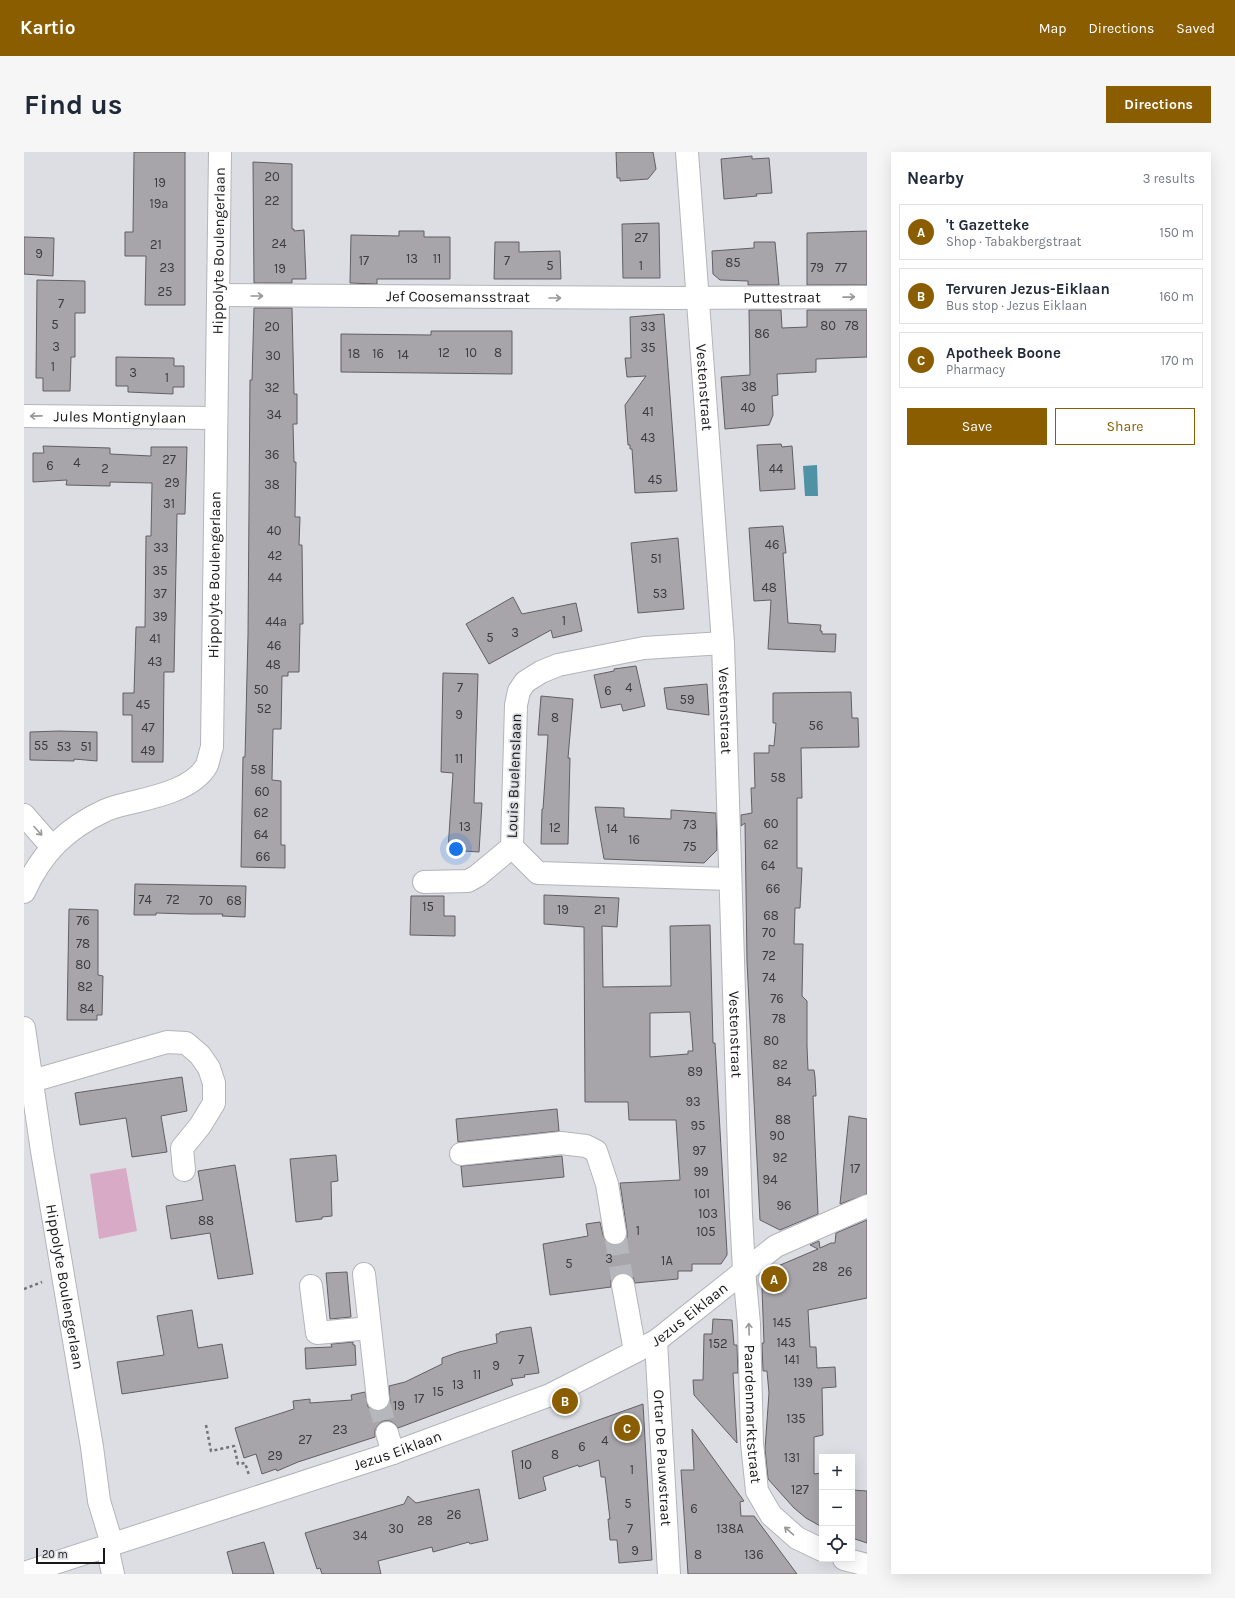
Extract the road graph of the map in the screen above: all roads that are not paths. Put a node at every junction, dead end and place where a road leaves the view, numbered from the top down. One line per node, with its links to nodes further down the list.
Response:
1 (220, 152): 3 (street, Hippolyte Boulengerlaan)
2 (687, 152): 5 (street, Vestenstraat)
3 (218, 296): 5 (street, Jef Coosemansstraat, one-way to 5); 7 (street, Hippolyte Boulengerlaan)
4 (867, 297): 5 (street, Puttestraat, one-way to 4)
5 (698, 298): 8 (street, Vestenstraat)
6 (24, 416): 7 (street, Jules Montignylaan, one-way to 6)
7 (215, 418): 10 (street, Hippolyte Boulengerlaan)
8 (723, 643): 11 (street, Louis Buelenslaan); 12 (street, Vestenstraat)
9 (24, 815): 10 (street, one-way to 10)
10 (52, 846): 14 (street, Hippolyte Boulengerlaan)
11 (512, 847): 12 (street, Louis Buelenslaan); 13 (street)
12 (730, 879): 21 (street, Vestenstraat)
13 (424, 882)
14 (24, 892)
15 (24, 1028): 16 (street, Hippolyte Boulengerlaan)
16 (32, 1081): 18 (street); 29 (street, Hippolyte Boulengerlaan)
17 (461, 1154): 20 (street)
18 (184, 1170)
19 (867, 1206): 21 (street, Jezus Eiklaan)
20 (614, 1233)
21 (744, 1270): 26 (street, Jezus Eiklaan); 30 (street, Paardenmarktstraat, one-way to 21)
22 (364, 1274): 25 (street)
23 (623, 1285): 27 (street)
24 (311, 1286): 25 (street)
25 (370, 1328): 28 (street)
26 (656, 1341): 27 (street, Jezus Eiklaan); 35 (street, Ortar De Pauwstraat)
27 (635, 1351): 29 (street, Jezus Eiklaan)
28 (378, 1399)
29 (110, 1545): 33 (street, Jezus Eiklaan); 34 (street, Hippolyte Boulengerlaan)
30 (819, 1549)
31 (855, 1562): 32 (street)
32 (867, 1565)
33 (24, 1573)
34 (113, 1574)
35 (669, 1574)

